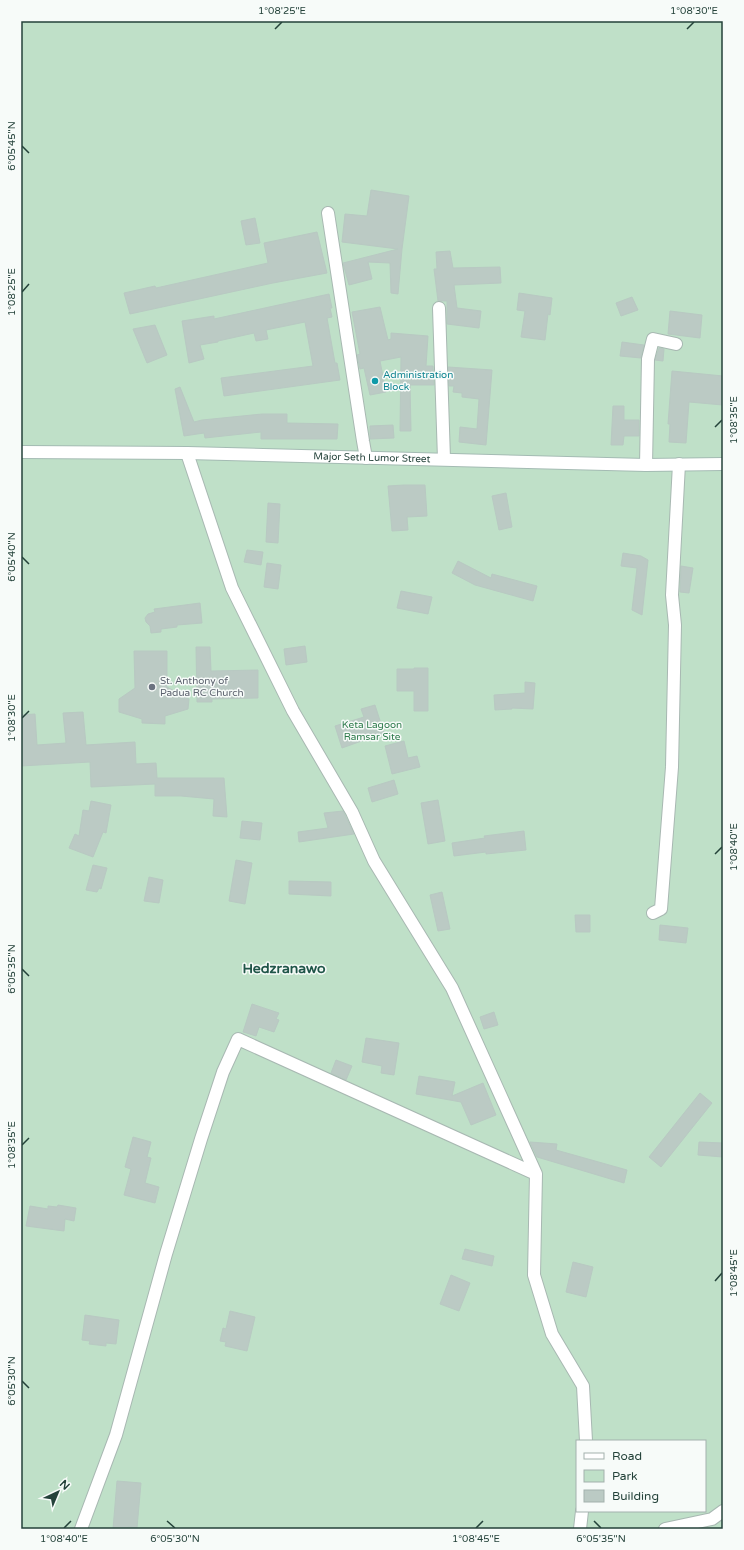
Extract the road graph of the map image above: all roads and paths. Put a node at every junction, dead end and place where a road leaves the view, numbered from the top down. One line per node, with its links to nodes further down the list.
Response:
1 (328, 214): 6 (street)
2 (439, 308): 7 (street)
3 (676, 344): 10 (street)
4 (21, 452): 5 (street, Major Seth Lumor Street)
5 (187, 454): 6 (street, Major Seth Lumor Street); 12 (street)
6 (366, 458): 7 (street, Major Seth Lumor Street)
7 (444, 460): 10 (street, Major Seth Lumor Street)
8 (679, 464): 9 (street, Major Seth Lumor Street); 10 (street, Major Seth Lumor Street); 11 (street)
9 (723, 464)
10 (646, 465)
11 (653, 914)
12 (536, 1174): 13 (street); 16 (street)
13 (586, 1440)
14 (723, 1511): 18 (street)
15 (582, 1512): 17 (street)
16 (81, 1529)
17 (580, 1529)
18 (665, 1529)

